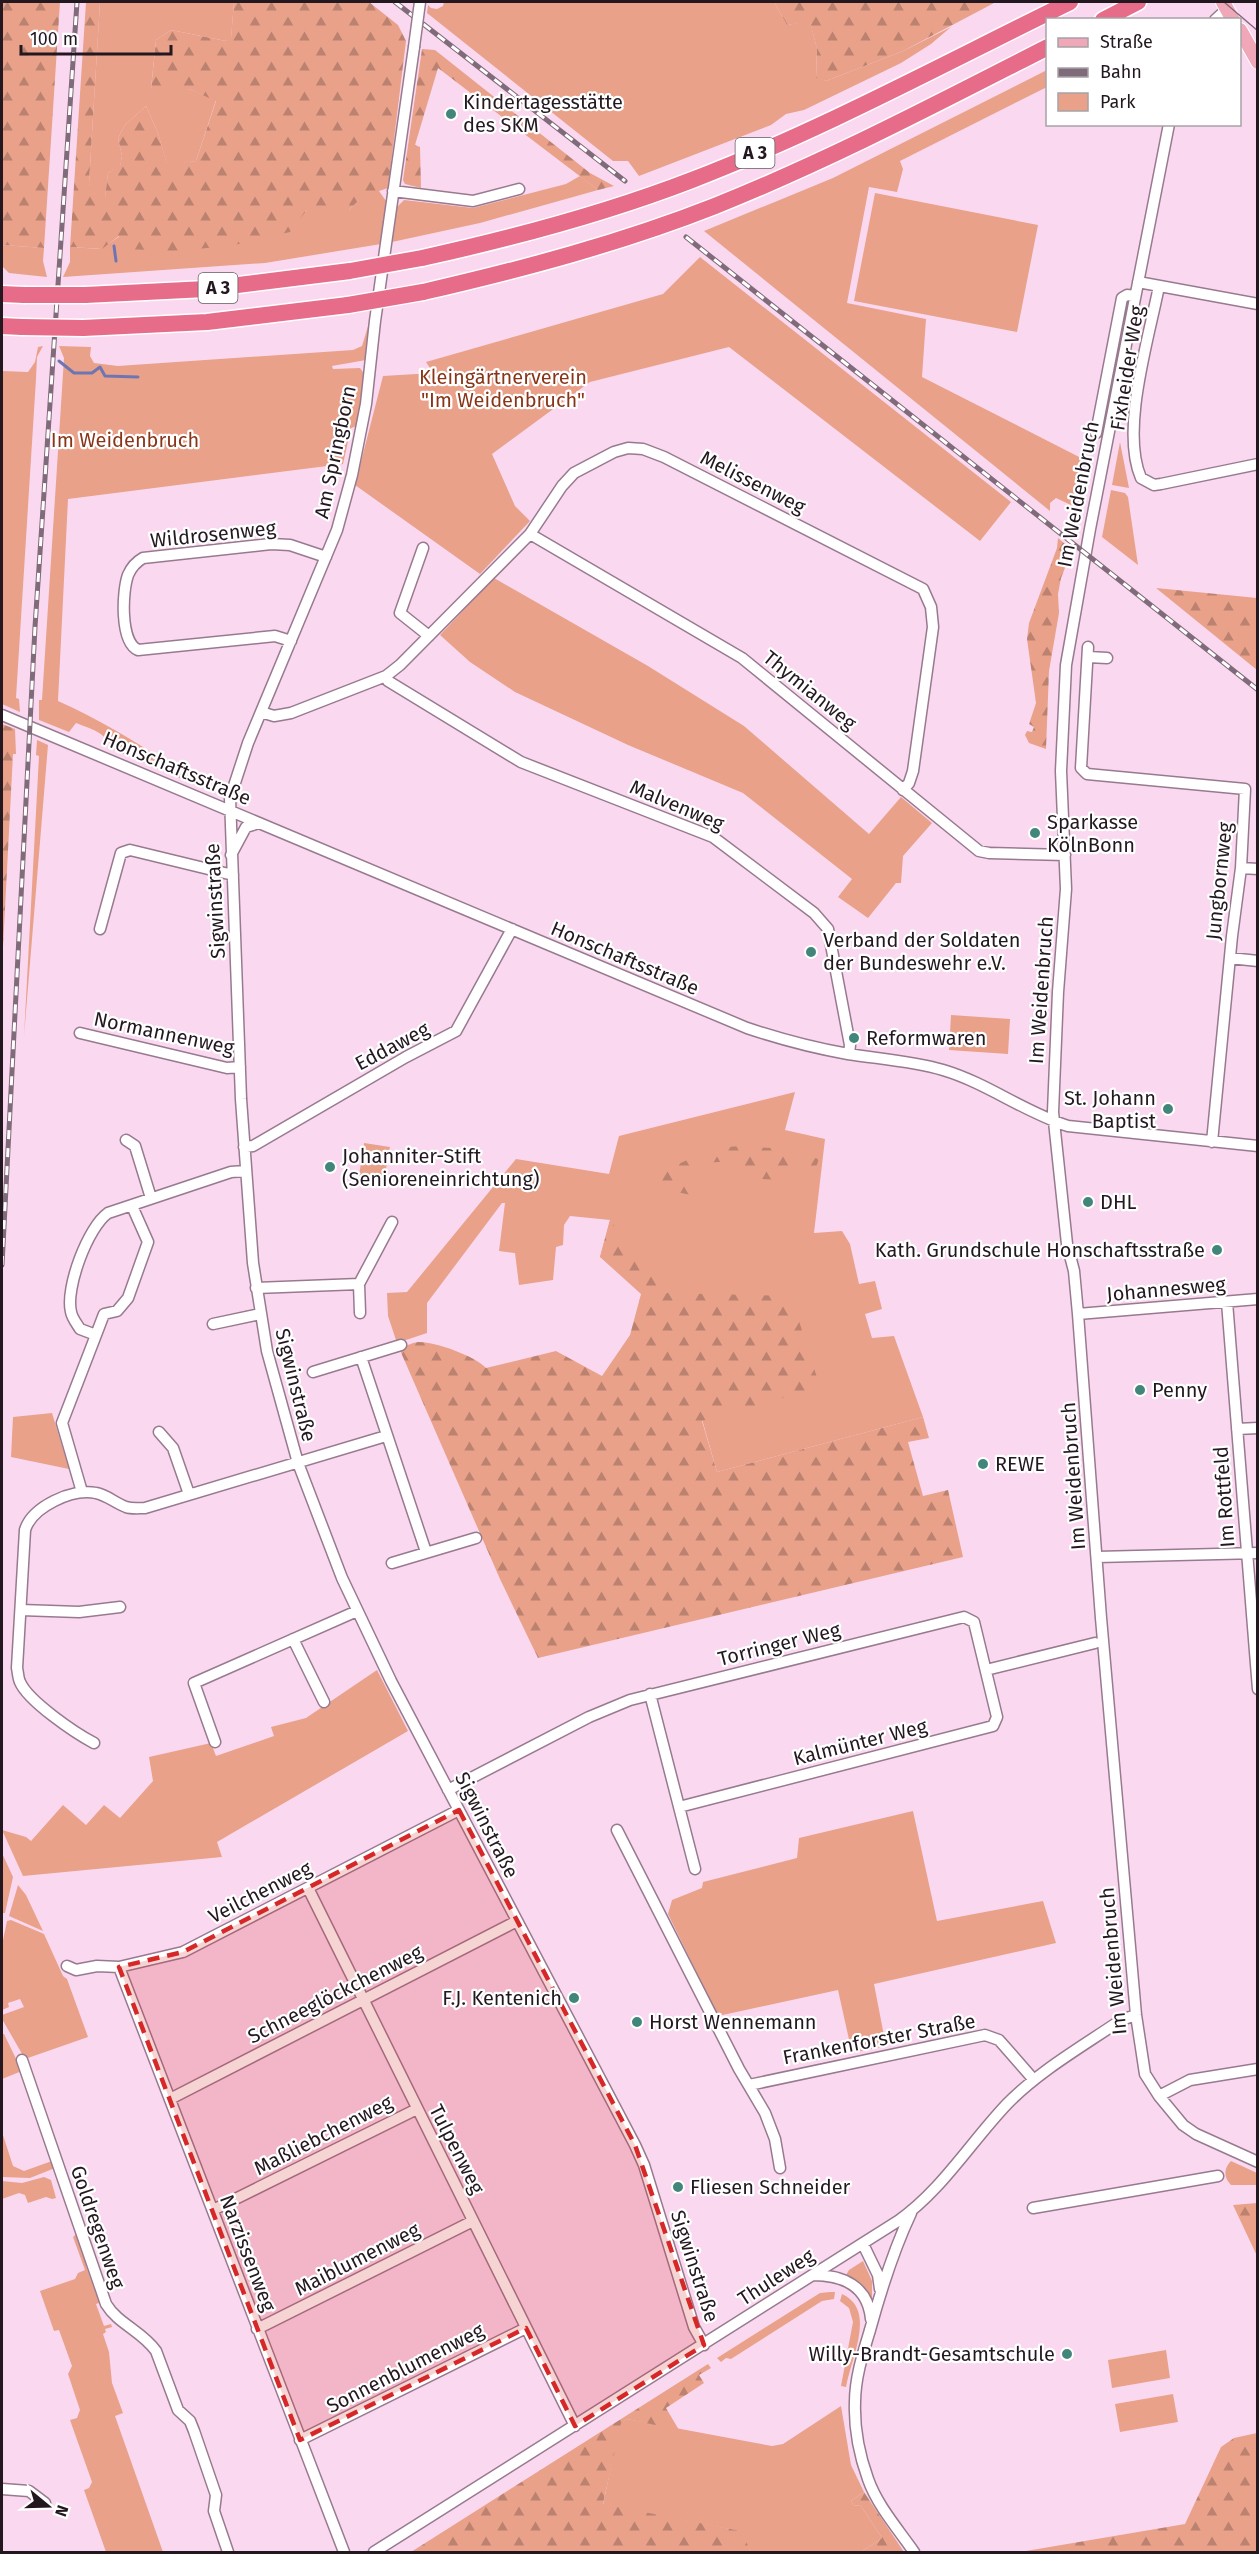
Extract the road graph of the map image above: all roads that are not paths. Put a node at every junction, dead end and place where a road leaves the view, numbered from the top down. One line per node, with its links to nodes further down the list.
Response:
1 (420, 2): 10 (street, Am Springborn, bridge)
2 (1070, 2): 13 (highway, A 3, bridge)
3 (1138, 2): 4 (highway)
4 (1106, 18)
5 (1241, 34): 7 (main road)
6 (1046, 48): 16 (highway, A 3, bridge)
7 (1257, 62)
8 (1169, 126): 11 (street, Im Weidenbruch)
9 (519, 189): 10 (street)
10 (393, 192): 21 (street, Am Springborn)
11 (1137, 282): 12 (street); 14 (street, Im Weidenbruch)
12 (1159, 286): 15 (street); 18 (street, Fixheider Weg)
13 (2, 294)
14 (1135, 296): 17 (street, Im Weidenbruch); 29 (street, Im Weidenbruch)
15 (1257, 304)
16 (2, 326)
17 (1096, 433)
18 (1257, 464)
19 (530, 534): 22 (street, Melissenweg); 30 (street, Thymianweg); 30 (street, Melissenweg)
20 (423, 548): 22 (street)
21 (326, 557): 23 (street, Am Springborn); 23 (street, Wildrosenweg)
22 (429, 636): 25 (street, Melissenweg)
23 (291, 641): 26 (street, Am Springborn)
24 (1107, 658): 28 (street)
25 (386, 676): 26 (street, Melissenweg); 43 (street, Malvenweg)
26 (261, 712): 31 (street, Am Springborn)
27 (2, 715): 31 (street, Honschaftsstraße)
28 (1081, 768): 29 (street); 35 (street, Jungbornweg)
29 (1061, 771): 34 (street, Im Weidenbruch)
30 (903, 790): 34 (street, Thymianweg)
31 (228, 809): 32 (street, Honschaftsstraße); 33 (street, Sigwinstraße)
32 (259, 823): 33 (street); 39 (street, Honschaftsstraße)
33 (231, 855): 37 (street, Sigwinstraße)
34 (1065, 855): 45 (street, Im Weidenbruch)
35 (1241, 868): 36 (street); 40 (street, Jungbornweg)
36 (1257, 869)
37 (233, 875): 38 (street); 44 (street, Sigwinstraße)
38 (100, 929)
39 (512, 929): 43 (street, Honschaftsstraße); 49 (street, Eddaweg)
40 (1230, 958): 41 (street); 47 (street, Jungbornweg)
41 (1257, 961)
42 (80, 1033): 44 (street, Normannenweg)
43 (849, 1054): 45 (street, Honschaftsstraße)
44 (240, 1067): 49 (street, Sigwinstraße)
45 (1054, 1121): 47 (street, Honschaftsstraße); 60 (street, Im Weidenbruch)
46 (126, 1140): 51 (street)
47 (1212, 1142): 48 (street, Honschaftsstraße)
48 (1257, 1146)
49 (244, 1147): 50 (street, Sigwinstraße)
50 (245, 1171): 51 (street); 55 (street, Sigwinstraße)
51 (151, 1198): 52 (street)
52 (132, 1206): 62 (street); 62 (street)
53 (392, 1222): 54 (street)
54 (358, 1284): 55 (street); 58 (street)
55 (256, 1288): 59 (street, Sigwinstraße)
56 (1257, 1299): 57 (street, Johannesweg)
57 (1227, 1302): 60 (street, Johannesweg); 67 (street, Im Rottfeld)
58 (360, 1313)
59 (260, 1314): 61 (street, Sigwinstraße); 70 (street, Sigwinstraße)
60 (1078, 1314): 76 (street, Im Weidenbruch)
61 (213, 1324)
62 (96, 1335): 71 (street)
63 (401, 1345): 64 (street)
64 (361, 1357): 65 (street); 69 (street)
65 (313, 1372)
66 (1257, 1428): 67 (street)
67 (1237, 1429): 75 (street, Im Rottfeld)
68 (159, 1432): 72 (street)
69 (386, 1436): 70 (street); 74 (street)
70 (298, 1463): 72 (street); 80 (street, Sigwinstraße)
71 (82, 1492): 72 (street); 79 (street)
72 (189, 1494)
73 (476, 1538): 74 (street)
74 (426, 1552): 77 (street)
75 (1252, 1553): 76 (street); 84 (street, Im Rottfeld)
76 (1097, 1557): 99 (street, Im Weidenbruch)
77 (392, 1563)
78 (120, 1607): 79 (street)
79 (21, 1610): 88 (street)
80 (357, 1611): 81 (street); 89 (street, Sigwinstraße)
81 (293, 1639): 86 (street); 87 (street)
82 (1095, 1643): 83 (street)
83 (986, 1670): 85 (street, Torringer Weg); 90 (street, Kalmünter Weg)
84 (1257, 1682)
85 (650, 1694): 89 (street, Torringer Weg); 90 (street)
86 (324, 1702)
87 (215, 1742)
88 (94, 1743)
89 (448, 1790): 91 (street, Sigwinstraße)
90 (679, 1807): 93 (street)
91 (459, 1810): 94 (street, Veilchenweg); 95 (street, Sigwinstraße)
92 (617, 1830): 103 (street)
93 (694, 1869)
94 (308, 1888): 97 (street, Veilchenweg); 98 (street, Tulpenweg)
95 (517, 1921): 98 (street, Schneeglöckchenweg); 120 (street, Sigwinstraße)
96 (67, 1966): 97 (street, Veilchenweg)
97 (119, 1967): 105 (street, Narzissenweg)
98 (363, 2000): 105 (street, Schneeglöckchenweg); 106 (street, Tulpenweg)
99 (1136, 2015): 102 (street, Thuleweg); 104 (street, Im Weidenbruch)
100 (21, 2061): 125 (street, Goldregenweg)
101 (1257, 2069): 104 (street)
102 (1034, 2080): 103 (street, Frankenforster Straße); 112 (street, Thuleweg)
103 (749, 2085): 108 (street)
104 (1159, 2096): 107 (street, Im Weidenbruch)
105 (170, 2099): 111 (street, Narzissenweg)
106 (417, 2109): 111 (street, Maßliebchenweg); 113 (street, Tulpenweg)
107 (1257, 2162)
108 (780, 2168)
109 (1218, 2176): 110 (street)
110 (1033, 2208)
111 (213, 2210): 119 (street, Narzissenweg)
112 (913, 2210): 114 (street, Thuleweg); 116 (street)
113 (473, 2221): 118 (street, Tulpenweg); 119 (street, Maiblumenweg)
114 (862, 2244): 115 (street, Thuleweg); 116 (street)
115 (812, 2275): 117 (street); 120 (street, Thuleweg)
116 (879, 2298): 117 (street)
117 (872, 2324): 128 (street)
118 (526, 2328): 121 (street, Tulpenweg); 122 (street, Sonnenblumenweg)
119 (257, 2329): 122 (street, Narzissenweg)
120 (704, 2344): 121 (street, Thuleweg)
121 (575, 2426): 127 (street, Thuleweg)
122 (300, 2440): 126 (street, Narzissenweg)
123 (2, 2489): 124 (street)
124 (45, 2504)
125 (228, 2553)
126 (344, 2553)
127 (374, 2553)
128 (914, 2553)

